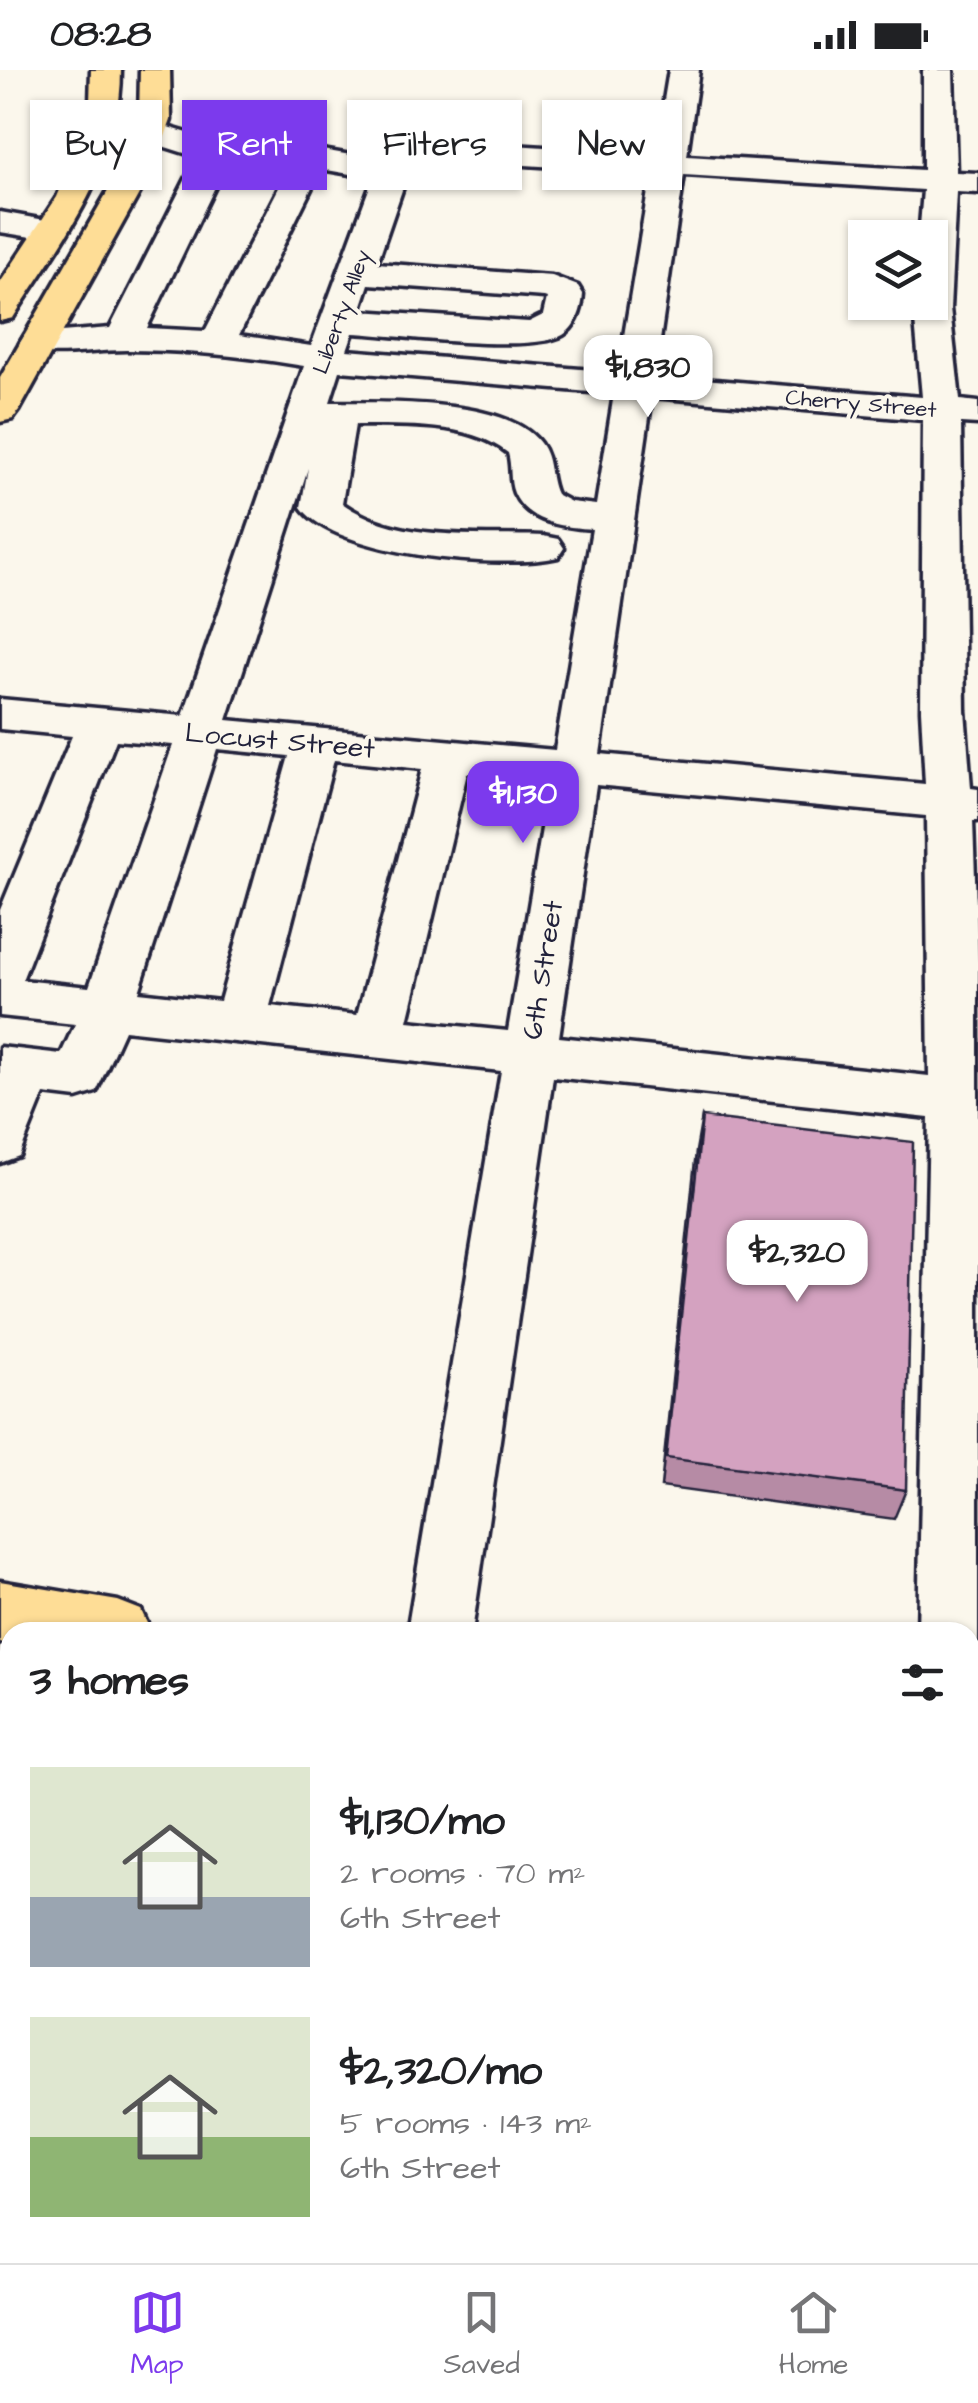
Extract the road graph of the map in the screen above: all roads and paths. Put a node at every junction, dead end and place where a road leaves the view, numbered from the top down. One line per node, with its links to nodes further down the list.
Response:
1 (106, 70): 15 (main road)
2 (155, 70): 5 (main road)
3 (684, 70): 6 (street, 6th Street)
4 (938, 70): 8 (street)
5 (156, 100)
6 (680, 100)
7 (682, 165): 8 (street)
8 (959, 182): 26 (street)
9 (125, 190): 22 (main road)
10 (197, 190): 19 (street)
11 (295, 190): 20 (street)
12 (386, 190): 16 (street, Liberty Alley)
13 (668, 190): 24 (street, 6th Street)
14 (0, 222): 15 (street)
15 (50, 230): 17 (main road)
16 (356, 272): 18 (street, Liberty Alley); 18 (street)
17 (0, 310)
18 (338, 320): 23 (street, Liberty Alley)
19 (124, 337): 20 (street, Cherry Street); 22 (street, Cherry Street)
20 (218, 341): 23 (street, Cherry Street)
21 (0, 342): 22 (main road)
22 (38, 343): 25 (main road)
23 (324, 359): 24 (street, Cherry Street); 27 (street, Liberty Alley)
24 (635, 385): 26 (street, Cherry Street); 29 (street, 6th Street)
25 (0, 411)
26 (960, 412): 38 (street)
27 (322, 413): 28 (street); 30 (street); 34 (street, Liberty Alley)
28 (541, 502): 29 (street); 30 (street)
29 (614, 518): 31 (street, 6th Street)
30 (543, 548): 31 (street)
31 (606, 575): 37 (street, 6th Street)
32 (0, 714): 33 (street, Locust Street)
33 (100, 724): 34 (street, Locust Street); 39 (street)
34 (203, 734): 35 (street, Locust Street); 41 (street, Liberty Alley)
35 (315, 744): 36 (street, Locust Street); 42 (street)
36 (448, 756): 37 (street, Locust Street); 43 (street)
37 (575, 768): 38 (street, Locust Street); 44 (street, 6th Street)
38 (964, 804): 46 (street)
39 (0, 974)
40 (0, 997): 41 (street)
41 (108, 1008): 42 (street); 45 (street, Liberty Alley)
42 (240, 1022): 43 (street)
43 (378, 1036): 44 (street)
44 (530, 1052): 46 (street); 50 (street, 6th Street)
45 (12, 1070): 47 (street)
46 (967, 1101): 51 (street)
47 (0, 1141)
48 (0, 1612): 49 (main road)
49 (59, 1622)
50 (442, 1622)
51 (951, 1622)

